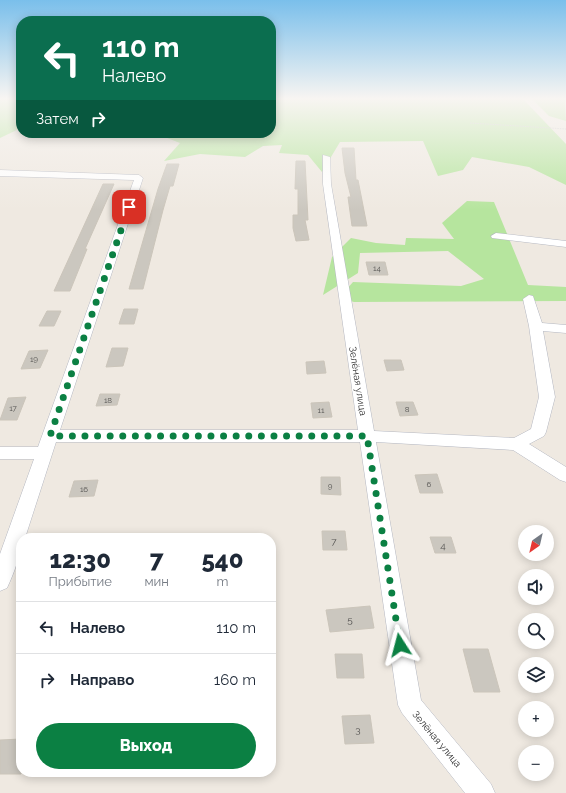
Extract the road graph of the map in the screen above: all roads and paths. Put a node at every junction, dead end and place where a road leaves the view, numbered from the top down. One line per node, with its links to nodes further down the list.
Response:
1 (326, 157): 9 (street, Зелёная улица)
2 (0, 173): 8 (street)
3 (496, 236): 4 (street)
4 (566, 244)
5 (529, 299): 6 (street)
6 (536, 326): 7 (street); 10 (street)
7 (566, 329)
8 (50, 436): 9 (street); 12 (street)
9 (367, 436): 10 (street); 17 (street, Зелёная улица)
10 (516, 444): 13 (street)
11 (0, 453): 12 (street)
12 (43, 453): 14 (street)
13 (566, 475)
14 (16, 533)
15 (16, 534): 16 (street)
16 (0, 582)
17 (482, 793)

